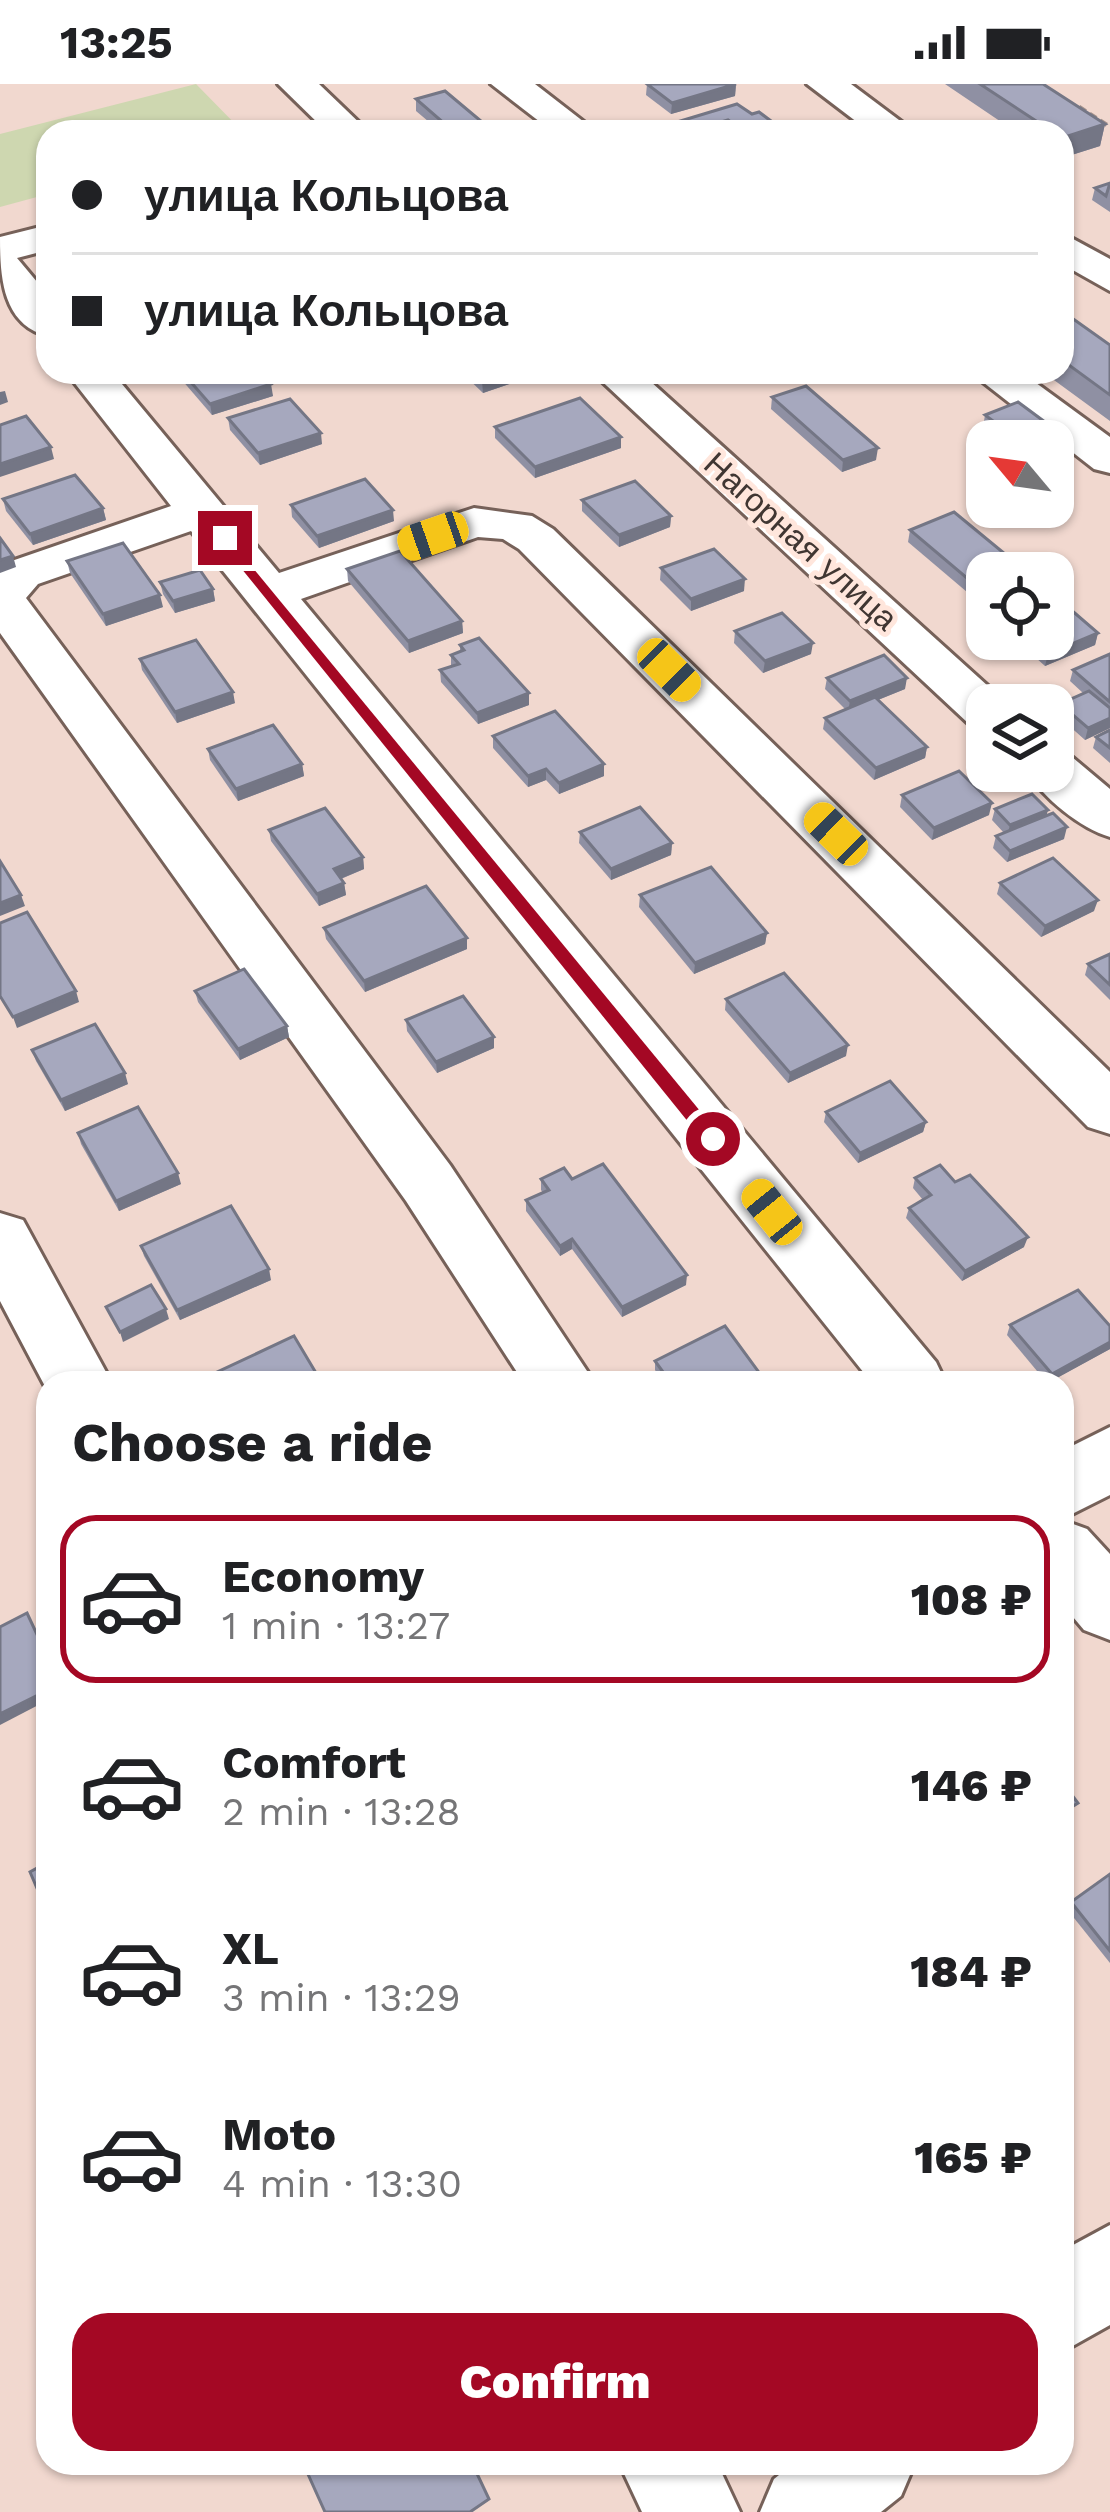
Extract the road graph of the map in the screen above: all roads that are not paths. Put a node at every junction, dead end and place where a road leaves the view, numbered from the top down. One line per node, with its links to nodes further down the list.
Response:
1 (297, 84): 4 (street)
2 (509, 84): 5 (street)
3 (826, 84): 6 (street)
4 (337, 120)
5 (561, 120)
6 (878, 120)
7 (36, 240): 8 (street)
8 (0, 250)
9 (1074, 253): 11 (street)
10 (0, 264): 12 (street)
11 (1110, 278)
12 (36, 308)
13 (98, 384): 17 (street)
14 (627, 384): 20 (street, Нагорная улица)
15 (1008, 384): 16 (street)
16 (1110, 459)
17 (202, 512): 18 (street); 19 (street)
18 (269, 593): 23 (street); 27 (street)
19 (1, 600): 26 (street)
20 (966, 691)
21 (1074, 788): 22 (street)
22 (1110, 818)
23 (1110, 1110)
24 (0, 1239): 25 (street)
25 (72, 1371)
26 (553, 1371)
27 (902, 1371)
28 (1110, 1459): 29 (street)
29 (1074, 1481)
30 (1074, 1566): 31 (street)
31 (1110, 1606)
32 (1110, 2269): 33 (street)
33 (1074, 2298)
34 (673, 2475): 36 (street)
35 (853, 2475): 37 (street)
36 (693, 2512)
37 (806, 2512)

